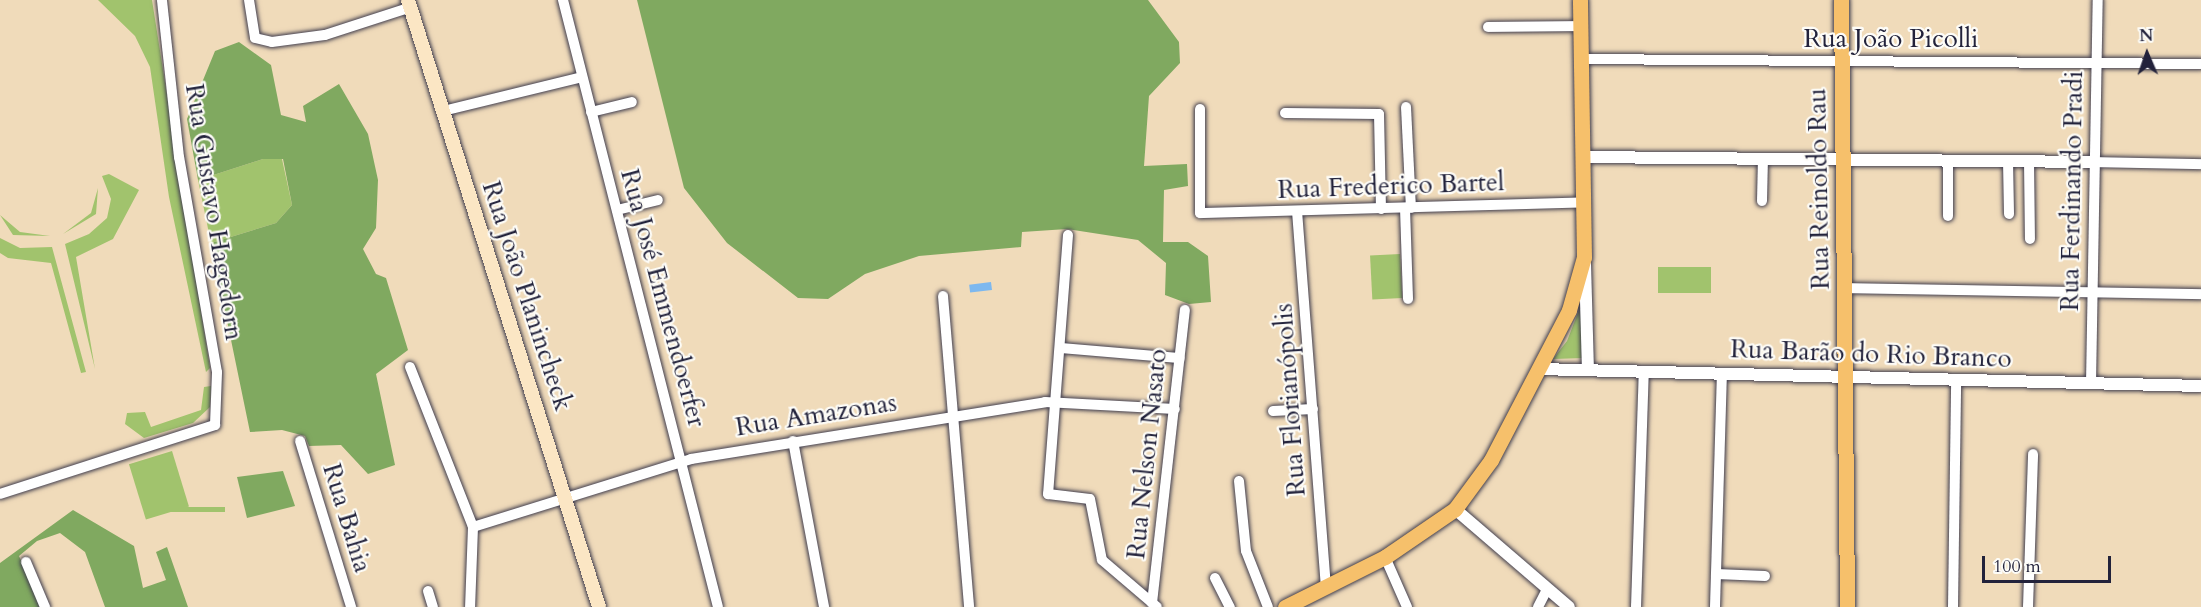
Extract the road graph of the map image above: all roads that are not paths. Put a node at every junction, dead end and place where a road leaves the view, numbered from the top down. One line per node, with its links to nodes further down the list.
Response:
1 (162, 0): 68 (street, Rua Gustavo Hagedorn)
2 (249, 0): 7 (street)
3 (563, 0): 14 (street, Rua José Emmendoerfer)
4 (1580, 0): 8 (main road)
5 (1841, 0): 11 (main road, Rua Reinoldo Rau)
6 (2098, 0): 12 (street, Rua Ferdinando Pradi)
7 (409, 3): 18 (main road, Rua João Planincheck)
8 (1581, 26): 9 (street); 10 (main road)
9 (1488, 27)
10 (1581, 58): 11 (street, Rua João Picolli); 21 (main road)
11 (1841, 62): 12 (street, Rua João Picolli); 23 (main road, Rua Reinoldo Rau)
12 (2097, 62): 13 (street, Rua João Picolli); 27 (street, Rua Ferdinando Pradi)
13 (2201, 64)
14 (582, 77): 18 (street); 19 (street, Rua José Emmendoerfer)
15 (632, 102): 19 (street)
16 (1406, 107): 32 (street)
17 (1200, 109): 35 (street, Rua Frederico Bartel)
18 (443, 111): 69 (main road, Rua João Planincheck)
19 (591, 112): 34 (street, Rua José Emmendoerfer)
20 (1285, 112): 33 (street)
21 (1583, 157): 22 (street); 31 (main road)
22 (1763, 158): 23 (street); 30 (street)
23 (1842, 158): 24 (street); 41 (main road, Rua Reinoldo Rau)
24 (1948, 160): 26 (street); 37 (street)
25 (2029, 160): 26 (street); 27 (street); 39 (street)
26 (2008, 161): 36 (street)
27 (2094, 162): 28 (street); 42 (street, Rua Ferdinando Pradi)
28 (2201, 164)
29 (658, 200): 34 (street)
30 (1762, 201)
31 (1584, 202): 32 (street, Rua Frederico Bartel); 40 (main road)
32 (1408, 208): 33 (street, Rua Frederico Bartel); 45 (street)
33 (1381, 209): 35 (street, Rua Frederico Bartel)
34 (617, 210): 66 (street, Rua José Emmendoerfer)
35 (1297, 211): 60 (street, Rua Florianópolis)
36 (2009, 214)
37 (1948, 216)
38 (1068, 235): 47 (street)
39 (2030, 239)
40 (1584, 257): 50 (main road); 51 (street)
41 (1844, 288): 42 (street); 54 (main road, Rua Reinoldo Rau)
42 (2092, 290): 43 (street); 56 (street, Rua Ferdinando Pradi)
43 (2201, 294)
44 (943, 296): 62 (street)
45 (1408, 298)
46 (1185, 310): 48 (street, Rua Nelson Nasato)
47 (1060, 348): 48 (street); 58 (street)
48 (1180, 358): 59 (street, Rua Nelson Nasato)
49 (410, 368): 71 (street)
50 (1539, 369): 51 (street, Rua Barão do Rio Branco); 70 (main road)
51 (1588, 370): 52 (street, Rua Barão do Rio Branco)
52 (1644, 371): 53 (street, Rua Barão do Rio Branco); 95 (street)
53 (1722, 373): 54 (street, Rua Barão do Rio Branco); 74 (street)
54 (1845, 377): 55 (street, Rua Barão do Rio Branco); 97 (main road, Rua Reinoldo Rau)
55 (1956, 379): 56 (street, Rua Barão do Rio Branco); 98 (street)
56 (2091, 383): 57 (street, Rua Barão do Rio Branco)
57 (2201, 386)
58 (1056, 400): 59 (street, Rua Amazonas); 62 (street, Rua Amazonas); 80 (street)
59 (1175, 409): 80 (street, Rua Nelson Nasato)
60 (1313, 409): 61 (street); 77 (street, Rua Florianópolis)
61 (1273, 411)
62 (954, 416): 64 (street, Rua Amazonas); 88 (street)
63 (300, 441): 82 (street, Rua Bahia)
64 (794, 441): 66 (street, Rua Amazonas); 87 (street)
65 (2032, 454): 99 (street)
66 (681, 460): 69 (street, Rua Amazonas); 86 (street, Rua José Emmendoerfer)
67 (1239, 482): 90 (street)
68 (0, 494)
69 (565, 496): 71 (street, Rua Amazonas); 85 (main road, Rua João Planincheck)
70 (1455, 509): 72 (main road); 78 (street)
71 (473, 527): 84 (street)
72 (1385, 556): 77 (main road); 92 (street)
73 (26, 562): 81 (street)
74 (1716, 574): 75 (street); 96 (street)
75 (1765, 576)
76 (1215, 578): 89 (street)
77 (1326, 585): 91 (main road)
78 (1547, 589): 93 (street); 94 (street)
79 (428, 591): 83 (street)
80 (1155, 605)
81 (45, 607)
82 (351, 607)
83 (433, 607)
84 (470, 607)
85 (599, 607)
86 (718, 607)
87 (824, 607)
88 (969, 607)
89 (1230, 607)
90 (1268, 607)
91 (1285, 607)
92 (1407, 607)
93 (1538, 607)
94 (1569, 607)
95 (1636, 607)
96 (1715, 607)
97 (1847, 607)
98 (1953, 607)
99 (2028, 607)

